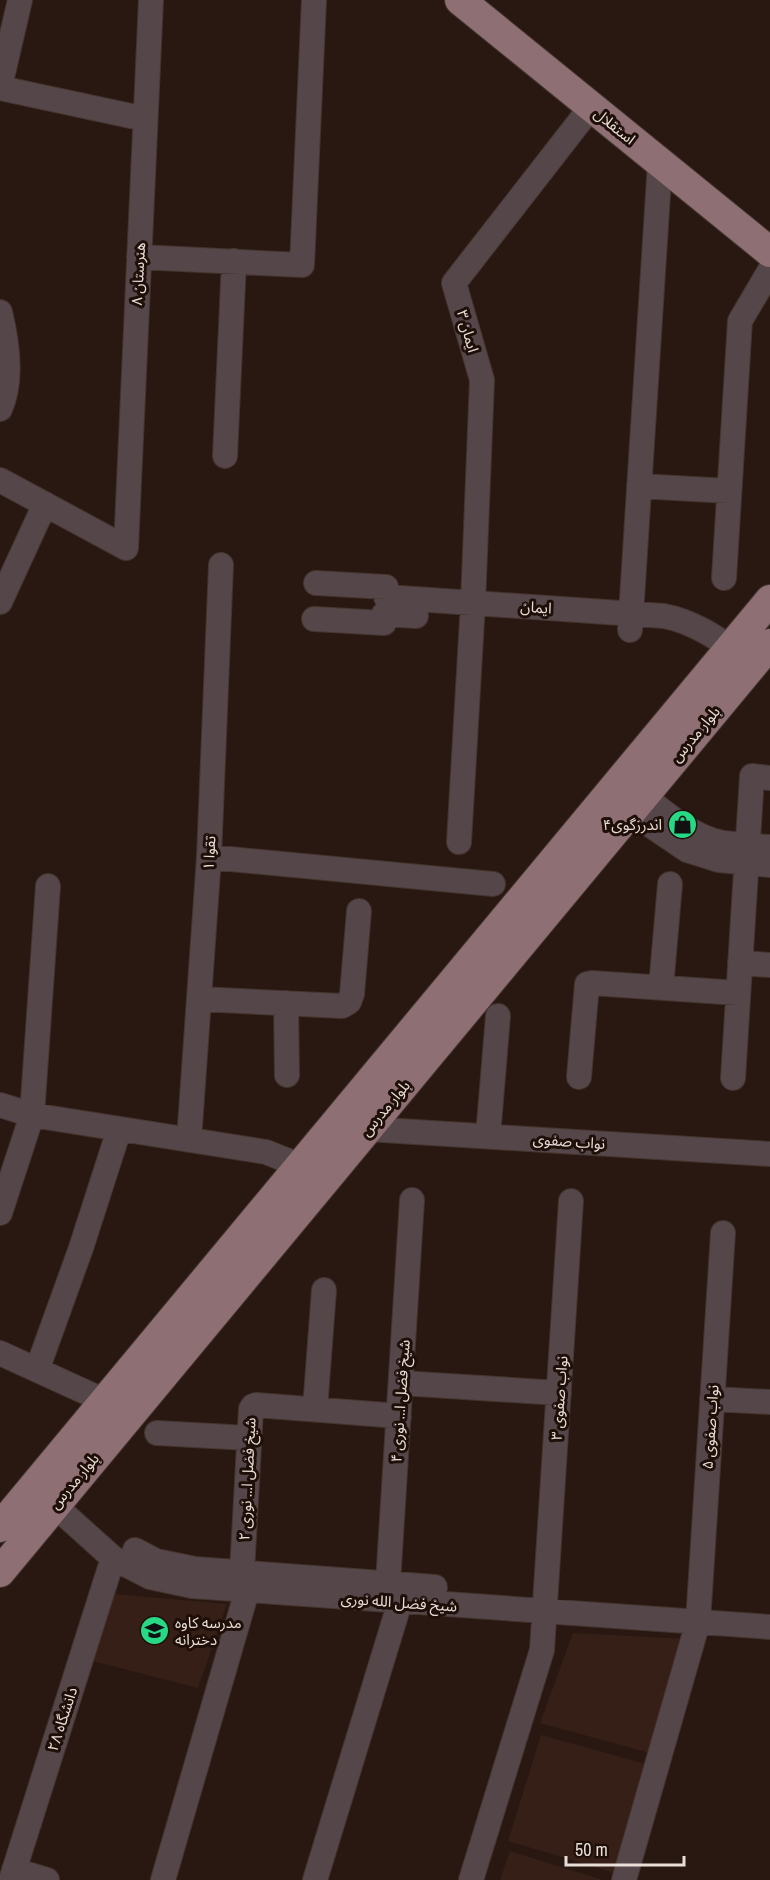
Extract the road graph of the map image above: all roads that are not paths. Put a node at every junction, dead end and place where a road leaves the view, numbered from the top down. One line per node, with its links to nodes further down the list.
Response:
1 (20, 0): 5 (street)
2 (151, 0): 7 (street, هنرستان ۸)
3 (314, 0): 11 (street)
4 (460, 0): 6 (main road, استقلال)
5 (0, 87): 7 (street)
6 (591, 107): 8 (main road, استقلال); 25 (street, ایمان ۳)
7 (145, 119): 10 (street, هنرستان ۸)
8 (660, 163): 9 (main road, استقلال); 17 (street)
9 (770, 252)
10 (139, 257): 11 (street); 19 (street, هنرستان ۸)
11 (234, 261): 15 (street)
12 (770, 270): 18 (street)
13 (0, 312): 14 (street)
14 (0, 409)
15 (225, 456)
16 (0, 480): 19 (street)
17 (639, 486): 18 (street); 27 (street)
18 (729, 491): 21 (street)
19 (45, 504): 24 (street)
20 (221, 565): 33 (street, تقوا ۱)
21 (724, 578)
22 (316, 582): 25 (street, ایمان)
23 (770, 600): 28 (main road, بلوار مدرس)
24 (0, 603)
25 (473, 611): 26 (street, ایمان); 27 (street, ایمان); 31 (street)
26 (314, 619)
27 (631, 622): 28 (street, ایمان)
28 (744, 658): 30 (main road, بلوار مدرس); 56 (main road, بلوار مدرس)
29 (770, 778): 32 (street)
30 (637, 804): 32 (street); 51 (main road, بلوار مدرس)
31 (459, 842)
32 (754, 852): 34 (street); 39 (street)
33 (209, 857): 35 (street); 43 (street, تقوا ۱)
34 (770, 865)
35 (493, 884)
36 (670, 884): 41 (street)
37 (48, 886): 50 (street)
38 (359, 911): 44 (street)
39 (740, 963): 40 (street); 42 (street)
40 (770, 965)
41 (661, 987): 42 (street); 47 (street)
42 (738, 993): 48 (street)
43 (199, 999): 44 (street); 54 (street, تقوا ۱)
44 (286, 1003): 46 (street)
45 (498, 1016): 53 (street)
46 (287, 1075)
47 (579, 1077)
48 (733, 1078)
49 (0, 1105): 50 (street)
50 (32, 1115): 52 (street); 59 (street)
51 (367, 1129): 53 (street, نواب صفوی); 73 (main road, بلوار مدرس)
52 (119, 1130): 54 (street); 63 (street)
53 (488, 1137): 55 (street, نواب صفوی)
54 (189, 1140): 56 (street)
55 (770, 1154)
56 (301, 1166): 67 (main road, بلوار مدرس)
57 (412, 1200): 64 (street, شیخ فضل ا... نوری ۴)
58 (571, 1201): 65 (street, نواب صفوی ۳)
59 (0, 1214)
60 (723, 1233): 66 (street, نواب صفوی ۵)
61 (324, 1290): 69 (street)
62 (0, 1353): 63 (street)
63 (37, 1370): 67 (street)
64 (401, 1383): 65 (street); 70 (street, شیخ فضل ا... نوری ۴)
65 (559, 1393): 79 (street, نواب صفوی ۳)
66 (712, 1399): 68 (street); 81 (street, نواب صفوی ۵)
67 (105, 1401): 74 (main road, بلوار مدرس)
68 (770, 1402)
69 (315, 1409): 70 (street, شیخ فضل ا... نوری ۲); 72 (street, شیخ فضل ا... نوری ۲)
70 (399, 1416): 78 (street, شیخ فضل ا... نوری ۴)
71 (157, 1433): 72 (street)
72 (248, 1438): 77 (street, شیخ فضل ا... نوری ۲)
73 (60, 1498): 75 (street, شیخ فضل الله نوری); 76 (main road, بلوار مدرس); 77 (street, شیخ فضل الله نوری)
74 (0, 1527)
75 (113, 1558): 77 (street, شیخ فضل الله نوری); 83 (street, دانشگاه ۲۸)
76 (0, 1572)
77 (244, 1581): 78 (street, شیخ فضل الله نوری); 85 (street, شیخ فضل ا... نوری ۲)
78 (392, 1596): 79 (street, شیخ فضل الله نوری); 86 (street, شیخ فضل ا... نوری ۴)
79 (546, 1603): 81 (street, شیخ فضل الله نوری); 87 (street, نواب صفوی ۳)
80 (770, 1610): 81 (street, شیخ فضل الله نوری)
81 (699, 1614): 82 (street, شیخ فضل الله نوری); 88 (street, نواب صفوی ۵)
82 (770, 1627)
83 (13, 1875): 84 (street)
84 (47, 1880)
85 (163, 1880)
86 (315, 1880)
87 (471, 1880)
88 (624, 1880)

